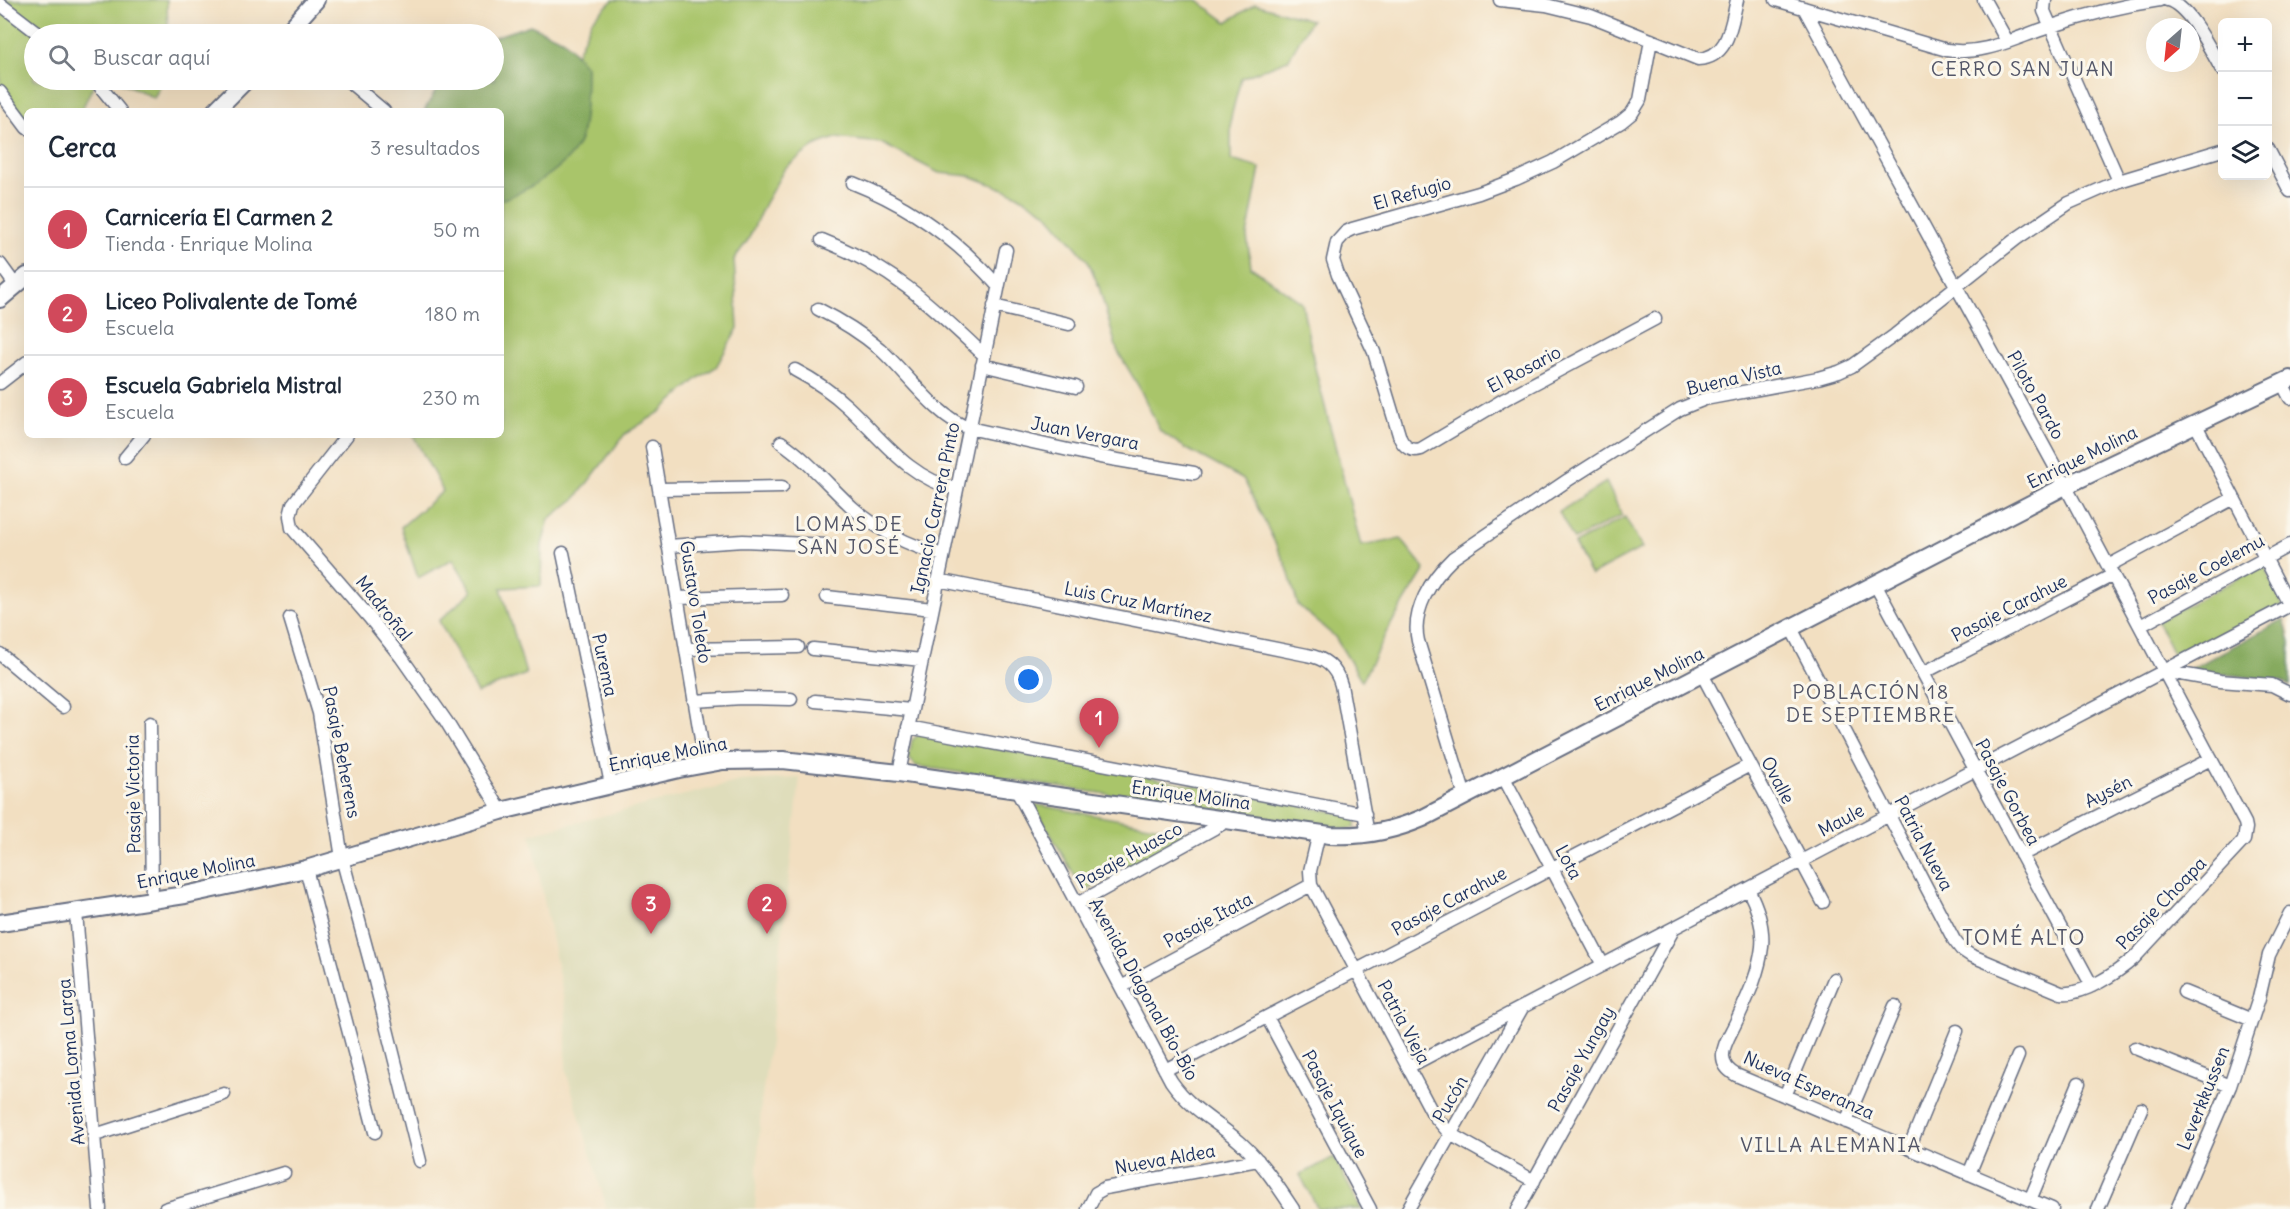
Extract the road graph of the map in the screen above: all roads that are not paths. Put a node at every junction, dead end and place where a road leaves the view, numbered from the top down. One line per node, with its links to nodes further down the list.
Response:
1 (316, 0): 12 (main road)
2 (1500, 0): 14 (street)
3 (1737, 0): 14 (street)
4 (1776, 0): 10 (street)
5 (1984, 0): 15 (street)
6 (2045, 0): 13 (street)
7 (2160, 0): 13 (street)
8 (2168, 0): 16 (street)
9 (0, 4): 11 (street)
10 (1804, 8): 15 (street); 35 (street, Piloto Pardo)
11 (26, 24)
12 (295, 24)
13 (2050, 27): 15 (street); 27 (street)
14 (1651, 40): 53 (street, El Refugio)
15 (2007, 41)
16 (2218, 62)
17 (103, 90): 21 (street)
18 (236, 90): 22 (main road)
19 (359, 90): 23 (street)
20 (0, 92): 24 (street)
21 (118, 108)
22 (218, 108)
23 (380, 108)
24 (24, 124)
25 (2218, 151): 27 (street, Buena Vista)
26 (2272, 157): 29 (street)
27 (2119, 181): 35 (street, Buena Vista)
28 (853, 183): 34 (street)
29 (2290, 191)
30 (822, 240): 41 (street)
31 (1006, 250): 34 (street, Ignacio Carrera Pinto)
32 (0, 264): 33 (street)
33 (22, 281): 36 (main road)
34 (998, 286): 37 (street, Ignacio Carrera Pinto)
35 (1956, 288): 56 (street, Piloto Pardo); 102 (street, Buena Vista)
36 (0, 299)
37 (994, 306): 40 (street); 41 (street, Ignacio Carrera Pinto)
38 (818, 309): 48 (street, Juan Vergara)
39 (1654, 319): 53 (street, El Rosario)
40 (1069, 324)
41 (983, 360): 45 (street); 48 (street, Ignacio Carrera Pinto)
42 (24, 364): 44 (street)
43 (795, 370): 59 (street)
44 (0, 383)
45 (1076, 387)
46 (2287, 387): 47 (main road, Enrique Molina)
47 (2196, 425): 56 (main road, Enrique Molina); 60 (street)
48 (969, 428): 55 (street, Juan Vergara); 59 (street, Ignacio Carrera Pinto)
49 (142, 438): 54 (street)
50 (345, 438): 103 (street, Madroñal)
51 (781, 442): 65 (street)
52 (652, 447): 58 (street, Gustavo Toledo)
53 (1412, 450)
54 (125, 458)
55 (1194, 473)
56 (2065, 486): 67 (street, Piloto Pardo); 69 (main road, Enrique Molina)
57 (782, 487): 58 (street)
58 (659, 489): 63 (street, Gustavo Toledo)
59 (957, 489): 65 (street, Ignacio Carrera Pinto)
60 (2234, 498): 66 (street); 67 (street, Pasaje Carahue)
61 (826, 544): 63 (street)
62 (2290, 544): 66 (street, Pasaje Coelemu)
63 (668, 546): 72 (street, Gustavo Toledo)
64 (563, 553): 100 (street, Purema)
65 (943, 555): 68 (street, Ignacio Carrera Pinto)
66 (2265, 558): 73 (street); 76 (street, Pasaje Coelemu)
67 (2110, 570): 76 (street, Piloto Pardo); 84 (street, Pasaje Carahue)
68 (938, 580): 74 (street, Ignacio Carrera Pinto); 104 (street, Luis Cruz Martínez)
69 (1875, 584): 77 (main road, Enrique Molina); 84 (street, Pasaje Gorbea)
70 (782, 596): 72 (street)
71 (827, 597): 74 (street)
72 (677, 598): 79 (street, Gustavo Toledo)
73 (2290, 606): 83 (street, Maule)
74 (932, 609): 82 (street, Ignacio Carrera Pinto)
75 (290, 618): 111 (street, Pasaje Beherens)
76 (2139, 626): 83 (street, Piloto Pardo)
77 (1791, 628): 85 (main road, Enrique Molina); 105 (street, Patria Nueva)
78 (798, 647): 79 (street)
79 (686, 649): 88 (street, Gustavo Toledo)
80 (813, 649): 82 (street)
81 (0, 654): 90 (street)
82 (922, 660): 91 (street, Ignacio Carrera Pinto)
83 (2164, 671): 86 (street); 94 (street, Piloto Pardo); 97 (street, Maule)
84 (1923, 673): 97 (street, Pasaje Gorbea)
85 (1701, 674): 96 (street, Ovalle); 99 (main road, Enrique Molina)
86 (2290, 694)
87 (792, 699): 88 (street)
88 (694, 700): 95 (street, Gustavo Toledo)
89 (815, 701): 91 (street)
90 (63, 707)
91 (911, 710): 93 (street, Ignacio Carrera Pinto)
92 (150, 723): 117 (street, Pasaje Victoria)
93 (908, 727): 98 (street, Ignacio Carrera Pinto); 104 (street, Enrique Molina)
94 (2211, 759): 109 (street, Piloto Pardo); 110 (street, Aysén)
95 (705, 763): 98 (main road, Enrique Molina); 100 (main road, Enrique Molina)
96 (1750, 765): 112 (street, Ovalle); 113 (street, Pasaje Carahue)
97 (1975, 770): 105 (street, Maule); 110 (street, Pasaje Gorbea)
98 (899, 772): 101 (main road, Enrique Molina)
99 (1503, 776): 102 (main road, Enrique Molina); 113 (street, Lota)
100 (611, 784): 103 (main road, Enrique Molina)
101 (1017, 791): 106 (main road, Enrique Molina); 119 (street, Avenida Diagonal Bío-Bío)
102 (1465, 796): 108 (main road, Enrique Molina)
103 (501, 811): 111 (main road, Enrique Molina)
104 (1365, 814): 108 (street)
105 (1889, 815): 112 (street, Maule); 127 (street, Patria Nueva)
106 (1229, 820): 107 (main road, Enrique Molina); 119 (street, Pasaje Huasco)
107 (1319, 833): 108 (main road, Enrique Molina); 115 (street)
108 (1368, 834)
109 (2246, 834): 127 (street, Pasaje Choapa)
110 (2021, 855): 127 (street, Pasaje Gorbea)
111 (342, 858): 114 (main road, Enrique Molina); 150 (street, Pasaje Beherens)
112 (1801, 861): 116 (street, Maule); 118 (street, Ovalle)
113 (1552, 868): 124 (street, Lota); 125 (street, Pasaje Carahue)
114 (306, 869): 117 (main road, Enrique Molina); 145 (street)
115 (1311, 885): 125 (street, Patria Vieja); 128 (street, Pasaje Itata)
116 (1748, 889): 123 (street, Maule); 142 (street, Nueva Esperanza)
117 (152, 900): 120 (main road, Enrique Molina)
118 (1823, 902)
119 (1077, 904): 128 (street, Avenida Diagonal Bío-Bío)
120 (76, 912): 122 (main road, Enrique Molina); 146 (street, Avenida Loma Larga)
121 (2290, 913): 133 (street, Leverkkussen)
122 (0, 923)
123 (1675, 927): 124 (street, Maule); 153 (street, Pasaje Yungay)
124 (1603, 965): 131 (street, Maule)
125 (1356, 970): 132 (street, Pasaje Carahue); 137 (street, Patria Vieja)
126 (1834, 979): 142 (street)
127 (2092, 986)
128 (1121, 987): 138 (street, Avenida Diagonal Bío-Bío)
129 (2184, 992): 133 (street)
130 (1895, 1006): 144 (street)
131 (1523, 1007): 137 (street, Maule); 147 (street, Pucón)
132 (1267, 1017): 138 (street, Pasaje Carahue); 159 (street, Pasaje Iquique)
133 (2252, 1020): 140 (street, Leverkkussen)
134 (1957, 1031): 148 (street)
135 (2135, 1048): 140 (street)
136 (2018, 1056): 152 (street)
137 (1408, 1067): 147 (street, Patria Vieja)
138 (1165, 1070): 149 (street, Avenida Diagonal Bío-Bío)
139 (2079, 1083): 154 (street)
140 (2230, 1086): 164 (street, Leverkkussen)
141 (224, 1094): 146 (street)
142 (1785, 1096): 144 (street, Nueva Esperanza)
143 (2140, 1109): 163 (street)
144 (1846, 1122): 148 (street, Nueva Esperanza)
145 (375, 1132)
146 (95, 1134): 155 (street, Avenida Loma Larga)
147 (1450, 1134): 153 (street, Patria Vieja); 160 (street, Pucón)
148 (1909, 1148): 152 (street, Nueva Esperanza)
149 (1258, 1160): 157 (street, Nueva Aldea); 158 (street, Avenida Diagonal Bío-Bío)
150 (420, 1161)
151 (284, 1173): 156 (street)
152 (1969, 1174): 154 (street, Nueva Esperanza)
153 (1534, 1181): 161 (street, Pasaje Yungay)
154 (2030, 1200): 162 (street, Nueva Esperanza)
155 (98, 1209)
156 (165, 1209)
157 (1088, 1209)
158 (1293, 1209)
159 (1370, 1209)
160 (1408, 1209)
161 (1518, 1209)
162 (2052, 1209)
163 (2098, 1209)
164 (2177, 1209)

